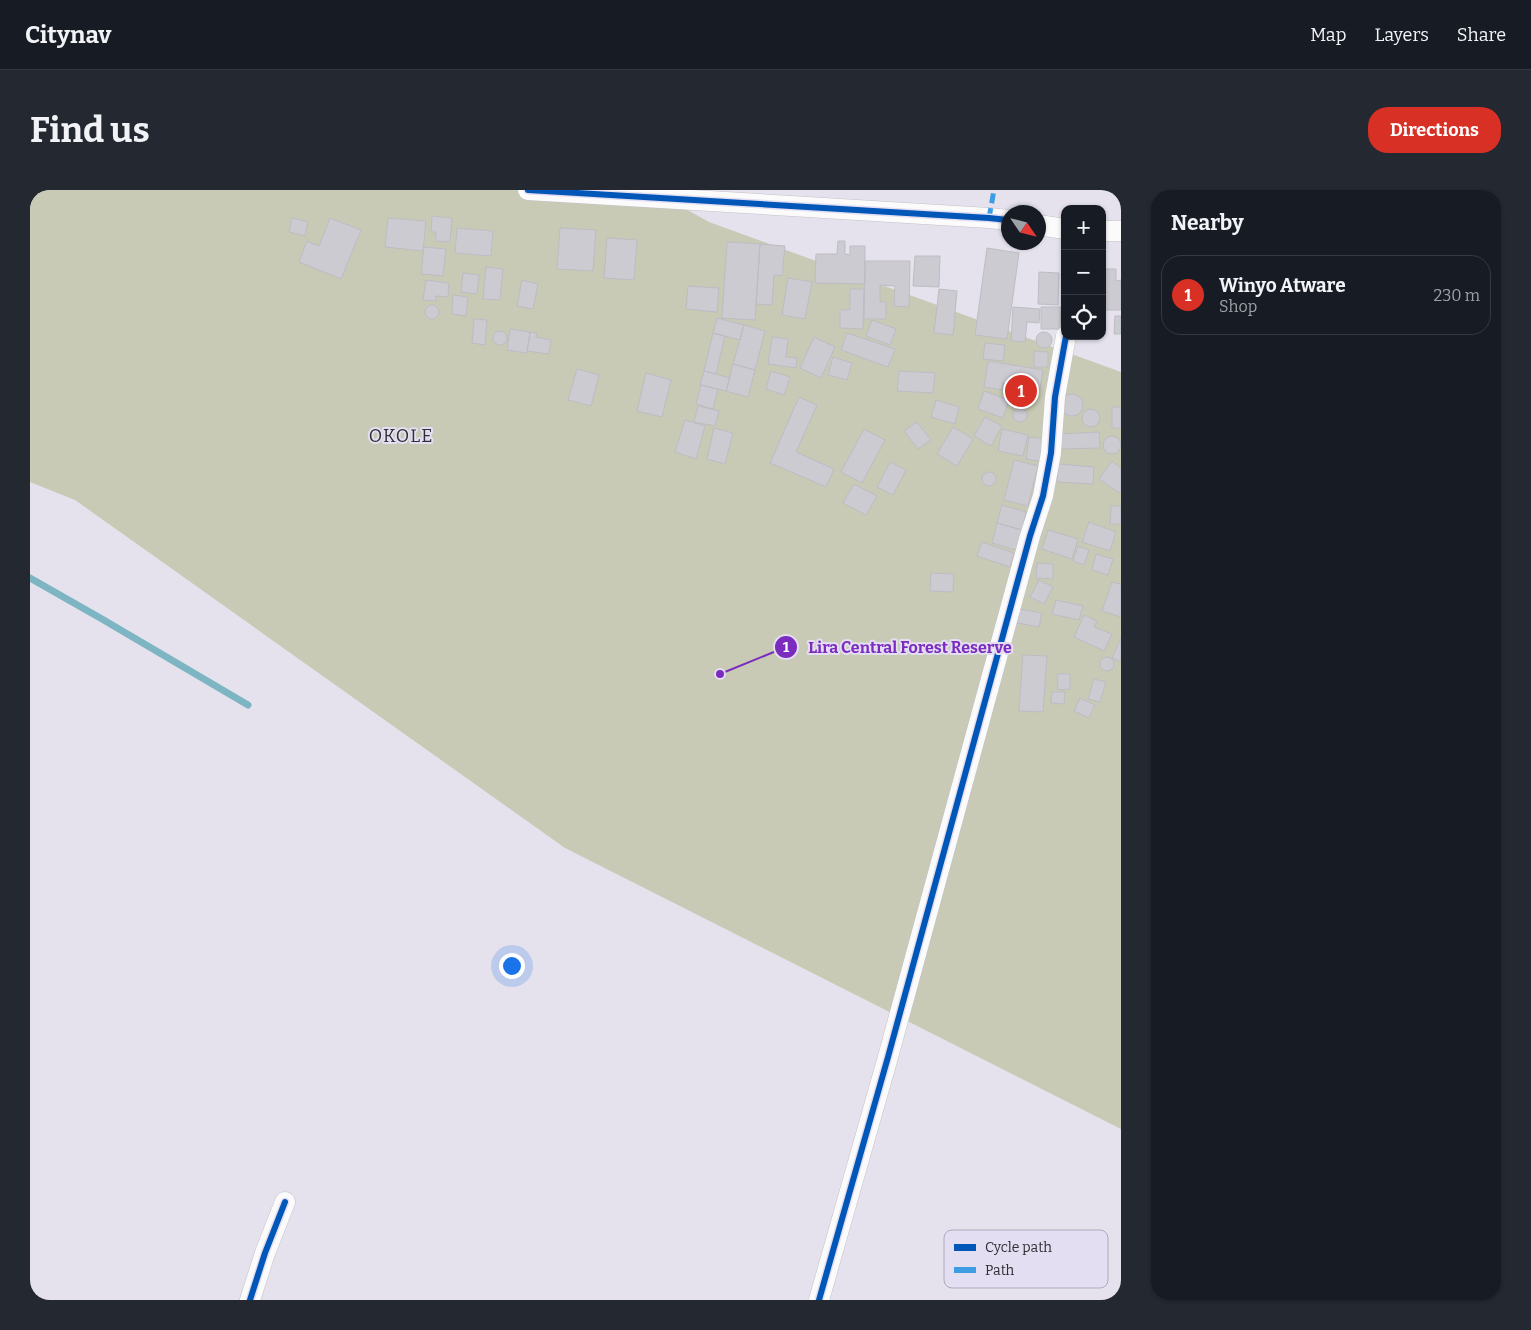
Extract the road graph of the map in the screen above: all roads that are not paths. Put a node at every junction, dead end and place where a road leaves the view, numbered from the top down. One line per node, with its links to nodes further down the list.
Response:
1 (528, 190): 2 (street)
2 (1001, 219)
3 (1046, 226): 4 (street)
4 (1061, 228)
5 (1106, 231): 6 (street)
6 (1121, 231)
7 (1065, 340): 10 (street)
8 (285, 1202): 9 (street)
9 (250, 1300)
10 (819, 1300)

